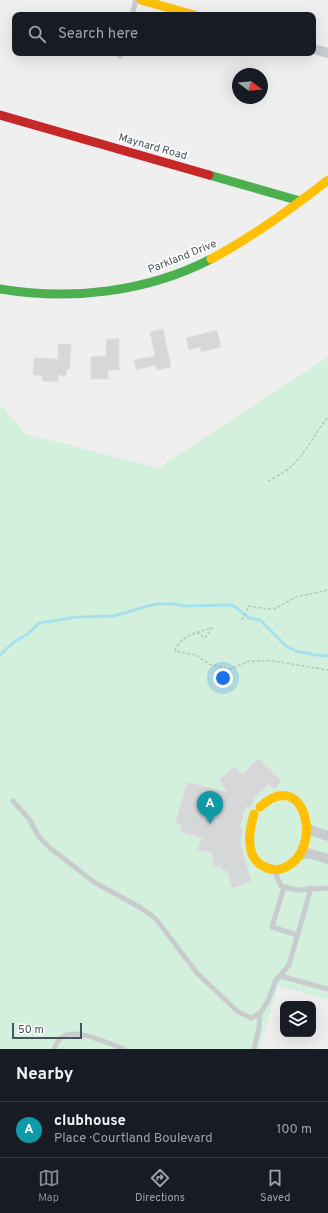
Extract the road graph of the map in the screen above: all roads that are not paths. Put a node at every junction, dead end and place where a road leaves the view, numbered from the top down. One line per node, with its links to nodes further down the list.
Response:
1 (136, 0): 3 (lane)
2 (141, 0): 4 (street)
3 (133, 12)
4 (183, 12)
5 (316, 50): 6 (street)
6 (328, 53)
7 (0, 115): 9 (street, Maynard Road)
8 (328, 180): 9 (street, Parkland Drive)
9 (300, 201): 10 (street, Parkland Drive)
10 (0, 289)
11 (13, 800): 25 (lane)
12 (260, 807): 14 (street)
13 (254, 814): 18 (street)
14 (307, 828): 15 (street); 16 (street)
15 (328, 836)
16 (300, 855): 17 (street); 18 (street)
17 (328, 859)
18 (274, 870): 19 (lane)
19 (284, 887): 20 (lane); 22 (lane)
20 (311, 888): 21 (lane); 22 (lane)
21 (328, 888)
22 (297, 936): 23 (lane)
23 (280, 976): 24 (lane); 25 (lane)
24 (328, 989)
25 (260, 1013): 28 (lane)
26 (54, 1049): 27 (lane)
27 (124, 1049)
28 (254, 1049)

